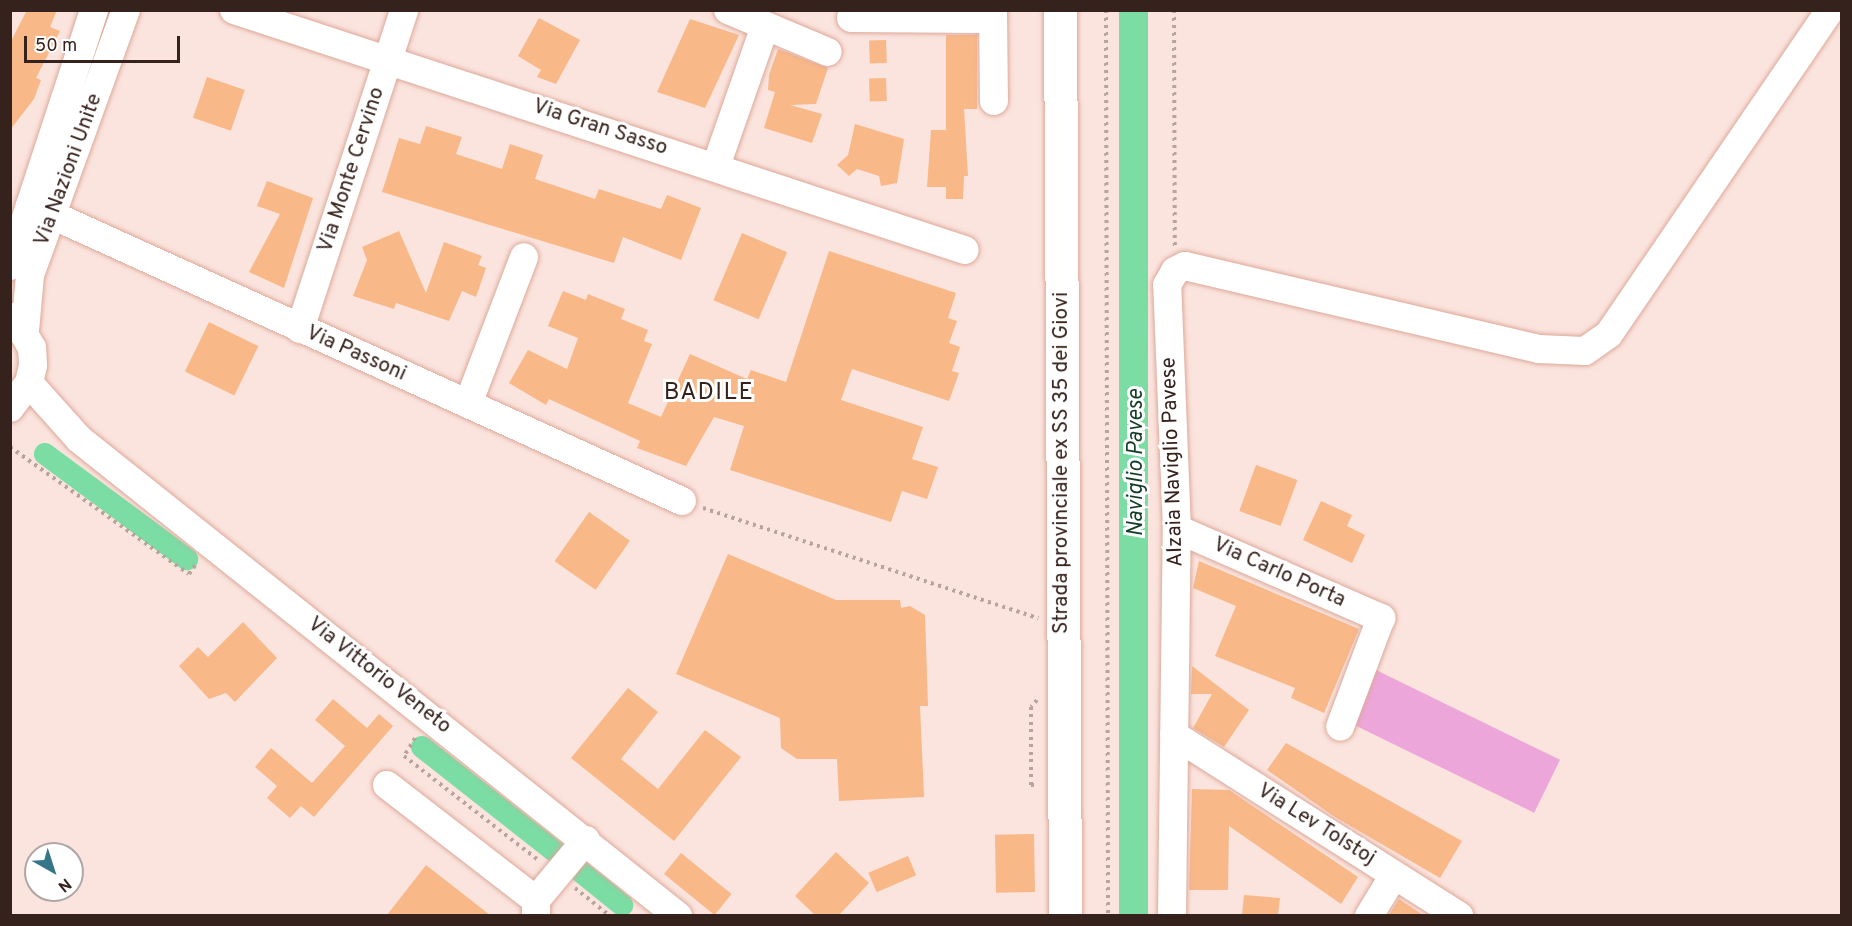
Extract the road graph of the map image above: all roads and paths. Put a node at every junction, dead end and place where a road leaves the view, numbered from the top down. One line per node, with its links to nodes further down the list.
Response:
1 (94, 10): 17 (street, Via Nazioni Unite)
2 (126, 10): 17 (street, Via Nazioni Unite)
3 (234, 10): 14 (street, Via Gran Sasso)
4 (404, 10): 14 (street, Via Monte Cervino)
5 (728, 10): 12 (street)
6 (1060, 10): 46 (main road, Strada provinciale ex SS 35 dei Giovi)
7 (1106, 10): 47 (path)
8 (1174, 10): 21 (path)
9 (1830, 10): 21 (street)
10 (993, 15): 11 (street); 15 (street)
11 (851, 18)
12 (765, 26): 13 (street); 16 (street)
13 (828, 52)
14 (388, 60): 16 (street, Via Gran Sasso); 23 (street, Via Monte Cervino)
15 (994, 101)
16 (716, 166): 18 (street, Via Gran Sasso)
17 (42, 210): 20 (street, Via Nazioni Unite); 22 (street, Via Nazioni Unite); 23 (street, Via Passoni)
18 (965, 250)
19 (524, 257): 25 (street)
20 (10, 266)
21 (1175, 271): 30 (street, Alzaia Naviglio Pavese)
22 (18, 322): 24 (street, Via Nazioni Unite)
23 (300, 329): 25 (street, Via Passoni)
24 (29, 383): 26 (street); 27 (street, Via Vittorio Veneto)
25 (468, 404): 29 (street, Via Passoni)
26 (10, 410): 27 (street, Via Vittorio Veneto)
27 (78, 439): 39 (street, Via Vittorio Veneto)
28 (10, 447): 31 (path)
29 (682, 501): 32 (path)
30 (1177, 529): 34 (street, Via Carlo Porta); 36 (street, Alzaia Naviglio Pavese)
31 (201, 568)
32 (1041, 629)
33 (1042, 694): 38 (path)
34 (1340, 727)
35 (408, 733): 40 (path)
36 (1174, 735): 41 (street, Via Lev Tolstoj); 43 (street, Alzaia Naviglio Pavese)
37 (387, 785): 42 (street)
38 (1042, 797)
39 (586, 840): 40 (street); 45 (street, Via Vittorio Veneto)
40 (557, 874): 42 (street); 44 (path)
41 (1394, 874): 48 (street); 49 (street, Via Lev Tolstoj)
42 (536, 908)
43 (1178, 912)
44 (610, 915)
45 (678, 915)
46 (1065, 915)
47 (1108, 915)
48 (1369, 915)
49 (1459, 915)

